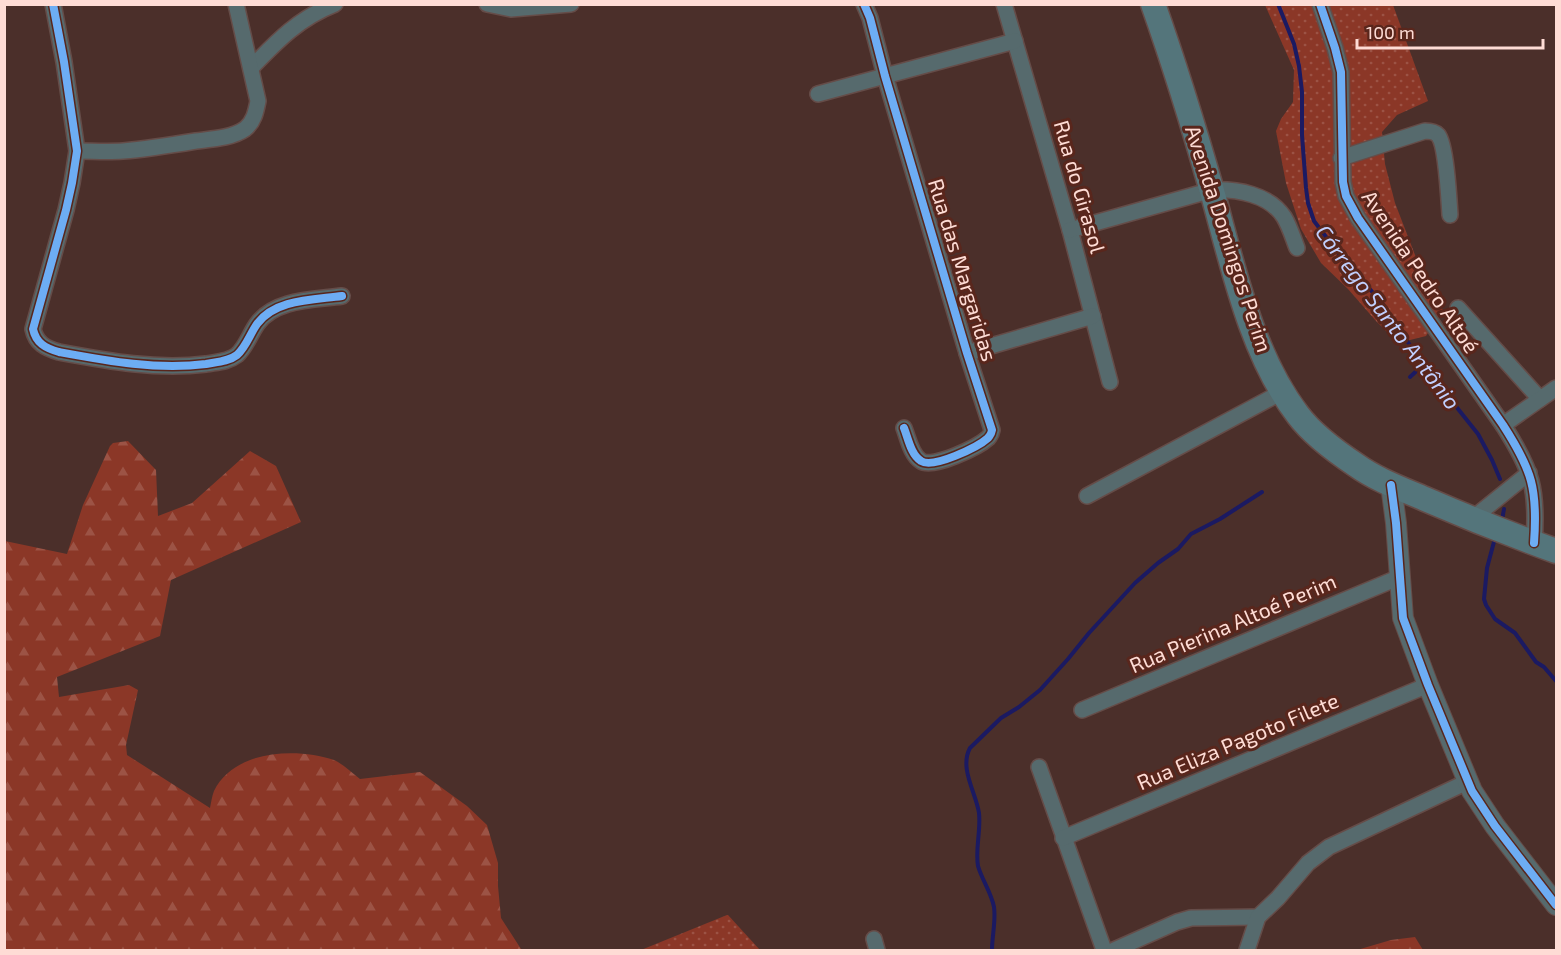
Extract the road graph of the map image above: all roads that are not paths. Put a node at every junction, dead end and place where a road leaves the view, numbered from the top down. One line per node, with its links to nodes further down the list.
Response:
1 (53, 4): 14 (street)
2 (236, 4): 11 (street)
3 (335, 4): 11 (street)
4 (487, 4): 5 (street)
5 (571, 4)
6 (864, 4): 12 (street, Rua das Margaridas)
7 (1004, 4): 10 (street, Rua do Girasol)
8 (1153, 4): 16 (main road, Avenida Domingos Perim)
9 (1320, 4): 15 (street, Avenida Pedro Altoé)
10 (1015, 41): 12 (street); 18 (street, Rua do Girasol)
11 (251, 68): 14 (street)
12 (885, 76): 13 (street); 23 (street, Rua das Margaridas)
13 (818, 94)
14 (77, 151): 20 (street)
15 (1341, 158): 17 (street); 28 (street, Avenida Pedro Altoé)
16 (1212, 190): 18 (street); 19 (street); 26 (main road, Avenida Domingos Perim)
17 (1450, 215)
18 (1070, 230): 22 (street, Rua do Girasol)
19 (1297, 248)
20 (342, 296)
21 (1458, 308): 27 (street)
22 (1093, 316): 23 (street); 24 (street, Rua do Girasol)
23 (967, 353): 29 (street, Rua das Margaridas)
24 (1110, 382)
25 (1557, 388): 27 (street)
26 (1282, 392): 31 (main road, Avenida Domingos Perim); 32 (street)
27 (1540, 399): 28 (street)
28 (1503, 425): 30 (street, Avenida Pedro Altoé)
29 (904, 428)
30 (1529, 473): 33 (street); 34 (street, Avenida Pedro Altoé)
31 (1391, 484): 33 (main road, Avenida Domingos Perim); 36 (street)
32 (1087, 496)
33 (1480, 522): 34 (main road, Avenida Domingos Perim)
34 (1524, 539): 35 (main road, Avenida Domingos Perim)
35 (1557, 551)
36 (1400, 577): 37 (street); 38 (street, Rua Pierina Altoé Perim)
37 (1428, 685): 40 (street); 41 (street, Rua Eliza Pagoto Filete)
38 (1082, 710)
39 (1039, 767): 41 (street)
40 (1467, 782): 42 (street); 43 (street)
41 (1063, 838): 44 (street)
42 (1557, 905)
43 (1258, 917): 45 (street); 46 (street)
44 (1104, 951)
45 (1114, 951)
46 (1247, 951)

